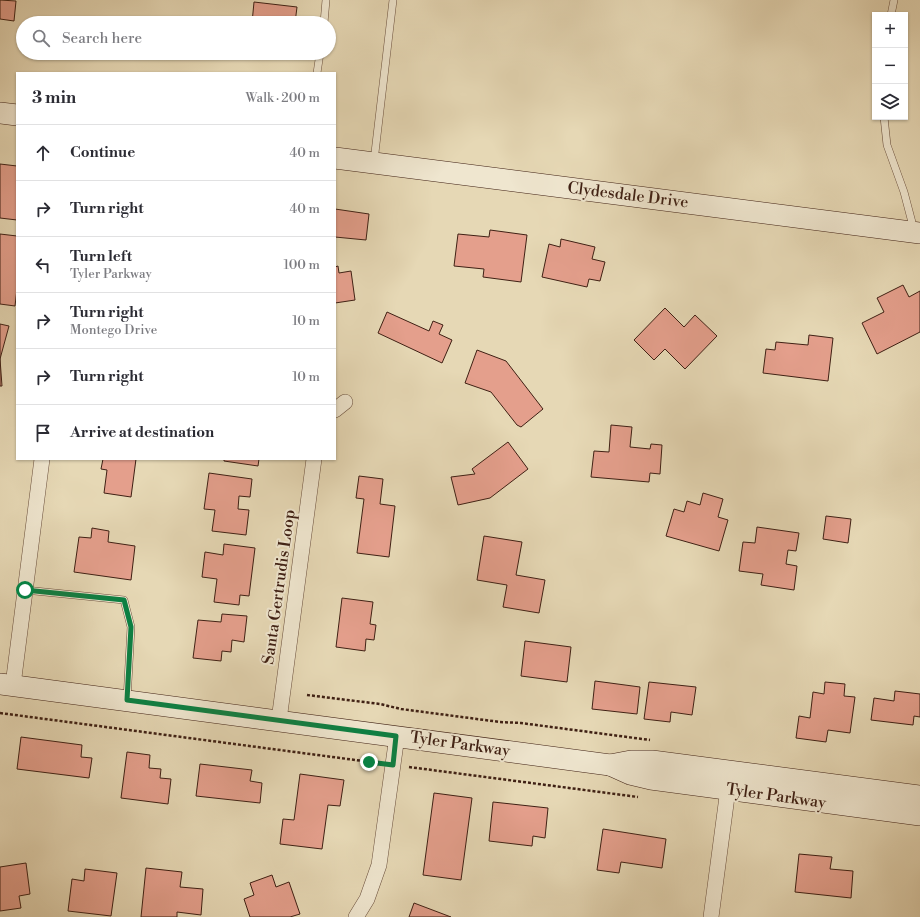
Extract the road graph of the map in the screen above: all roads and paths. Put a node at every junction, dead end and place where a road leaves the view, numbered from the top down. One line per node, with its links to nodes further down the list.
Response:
1 (326, 0): 5 (lane)
2 (393, 0): 12 (lane)
3 (894, 0): 4 (lane)
4 (892, 12)
5 (325, 16)
6 (319, 60): 7 (lane)
7 (317, 72)
8 (0, 113): 9 (street)
9 (16, 115)
10 (884, 120): 13 (lane)
11 (336, 158): 12 (street, Clydesdale Drive)
12 (374, 163): 13 (street, Clydesdale Drive)
13 (918, 233)
14 (42, 460): 16 (street)
15 (314, 460): 21 (street, Santa Gertrudis Loop)
16 (25, 590): 17 (street); 19 (lane)
17 (6, 685): 19 (street, Tyler Parkway)
18 (307, 695): 23 (path)
19 (127, 700): 21 (street, Tyler Parkway)
20 (0, 713): 24 (path)
21 (279, 720): 22 (street, Tyler Parkway)
22 (396, 736): 24 (street); 25 (street, Tyler Parkway)
23 (653, 741)
24 (393, 765): 28 (path); 30 (street)
25 (610, 765): 26 (street, Tyler Parkway); 27 (street, Tyler Parkway)
26 (728, 789): 29 (street, Tyler Parkway); 31 (street)
27 (920, 796)
28 (642, 798)
29 (920, 815)
30 (356, 917)
31 (711, 917)

